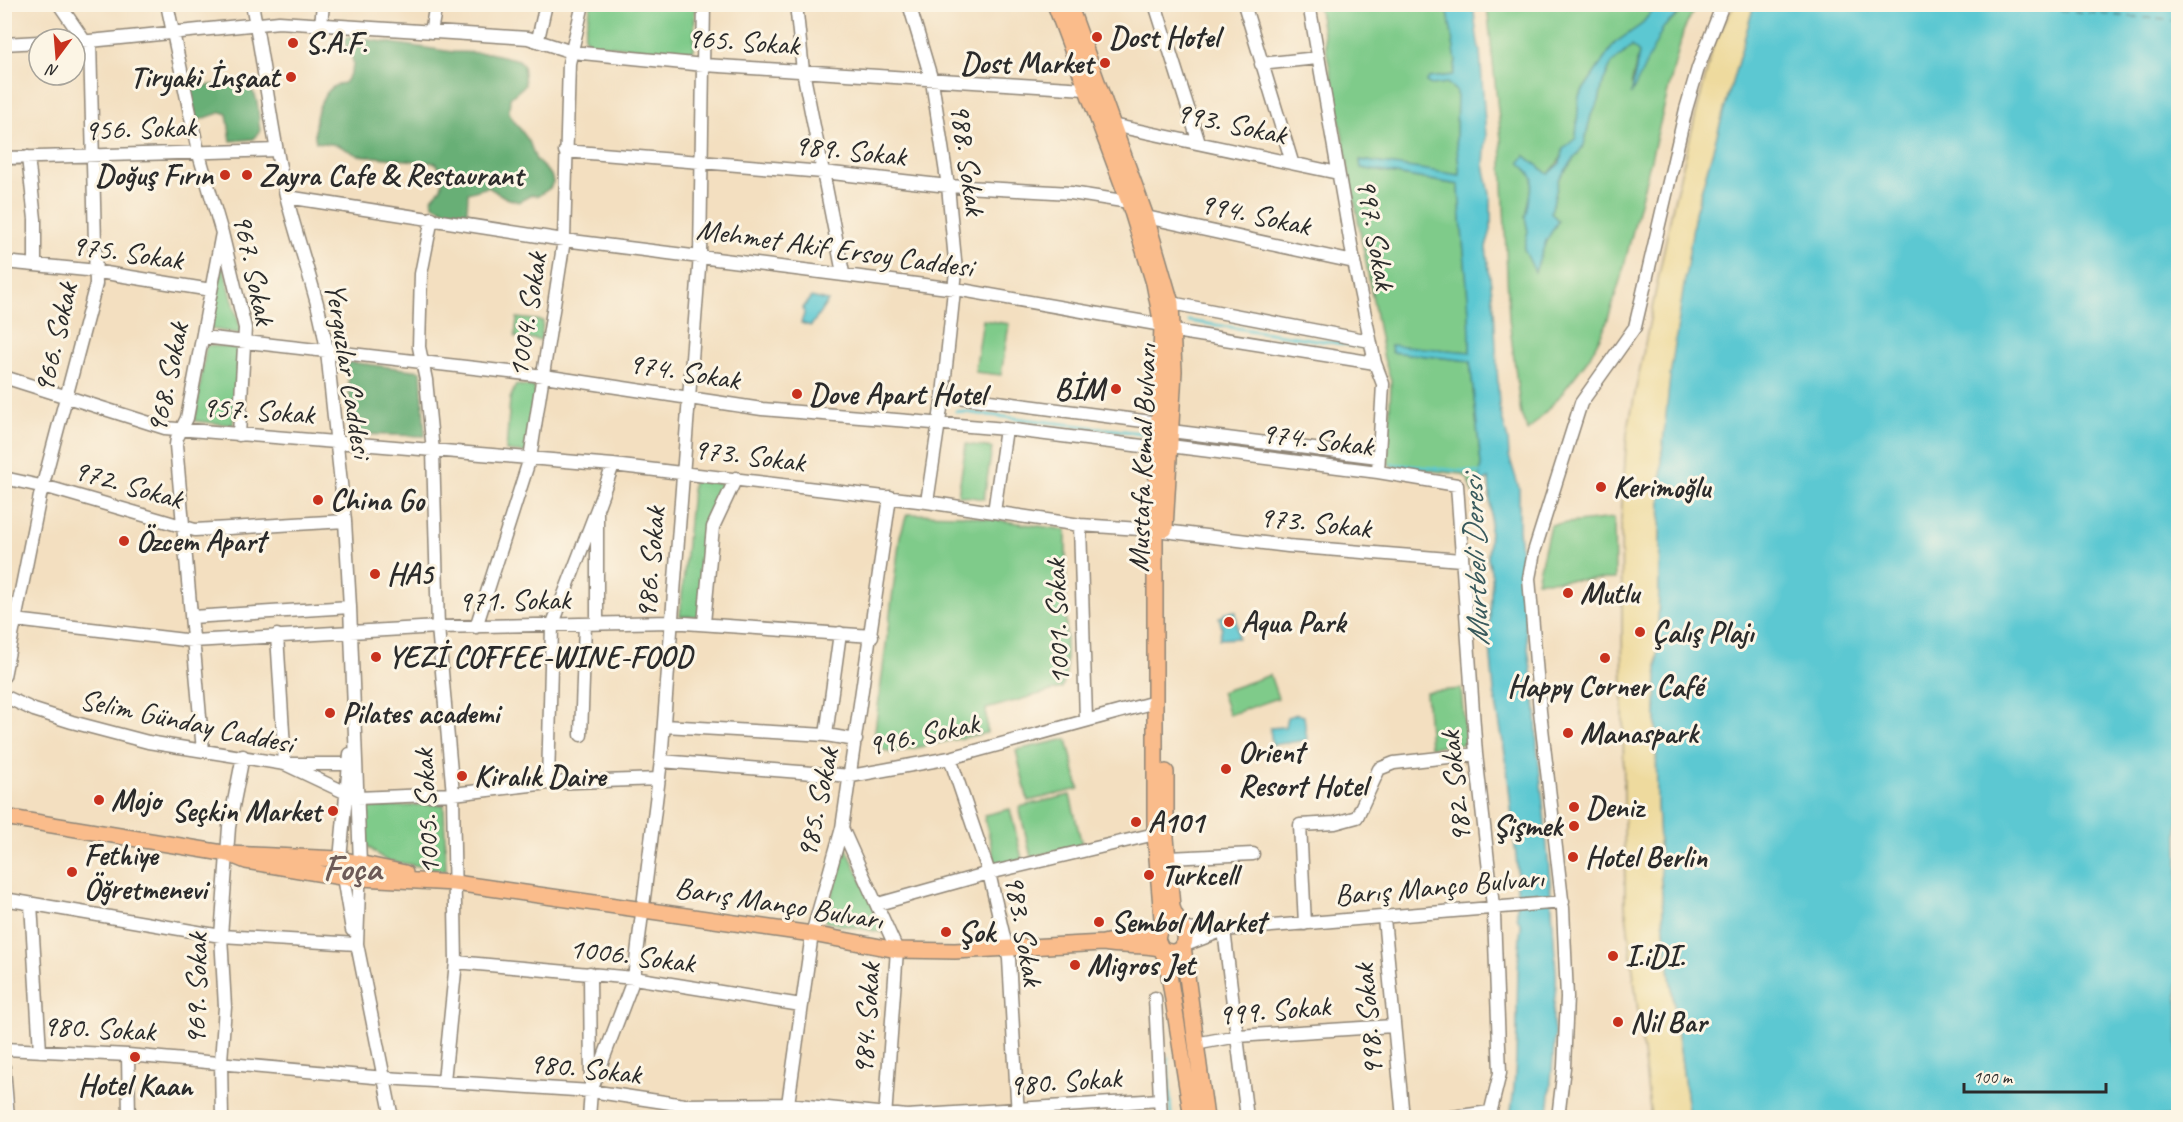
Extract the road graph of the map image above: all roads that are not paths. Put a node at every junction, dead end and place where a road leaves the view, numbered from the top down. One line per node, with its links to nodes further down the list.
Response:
1 (59, 4): 19 (street)
2 (166, 4): 21 (street)
3 (252, 4): 17 (street, Yerguzlar Caddesi)
4 (323, 4): 18 (street)
5 (436, 4): 20 (street)
6 (546, 4): 22 (street)
7 (583, 4): 26 (street, 1004. Sokak)
8 (704, 4): 29 (street, 986. Sokak)
9 (796, 4): 30 (street)
10 (909, 4): 32 (street, 988. Sokak)
11 (1055, 4): 33 (main road, Mustafa Kemal Bulvarı)
12 (1069, 4): 34 (main road, Mustafa Kemal Bulvarı)
13 (1155, 4): 35 (street)
14 (1244, 4): 28 (street)
15 (1309, 4): 27 (street, 997. Sokak)
16 (1723, 4): 146 (street)
17 (256, 24): 18 (street, 965. Sokak); 21 (street, 965. Sokak); 36 (street, Yerguzlar Caddesi)
18 (321, 25): 20 (street, 965. Sokak)
19 (74, 27)
20 (431, 32): 22 (street, 965. Sokak)
21 (173, 33): 23 (street, 965. Sokak); 37 (street, 967. Sokak)
22 (538, 39): 26 (street, 965. Sokak)
23 (87, 40)
24 (27, 43): 25 (street)
25 (4, 44)
26 (572, 52): 29 (street, 965. Sokak); 38 (street, 1004. Sokak)
27 (1317, 58): 28 (street); 45 (street, 997. Sokak)
28 (1261, 64): 43 (street)
29 (704, 65): 30 (street, 965. Sokak); 42 (street, 986. Sokak)
30 (803, 71): 32 (street, 965. Sokak); 44 (street)
31 (87, 81): 39 (street, 966. Sokak)
32 (932, 81): 33 (street, 965. Sokak); 46 (street, 988. Sokak)
33 (1086, 89): 48 (main road, Mustafa Kemal Bulvarı)
34 (1112, 125): 35 (street, 993. Sokak); 49 (main road, Mustafa Kemal Bulvarı)
35 (1199, 143): 43 (street, 993. Sokak)
36 (277, 150): 37 (street, 956. Sokak); 47 (street, Yerguzlar Caddesi)
37 (198, 151): 39 (street, 956. Sokak); 51 (street, 967. Sokak)
38 (565, 151): 42 (street, 989. Sokak); 52 (street, 1004. Sokak)
39 (94, 154): 40 (street, 956. Sokak); 57 (street, 966. Sokak)
40 (28, 157): 41 (street, 956. Sokak); 56 (street)
41 (4, 158)
42 (703, 161): 44 (street, 989. Sokak); 53 (street, 986. Sokak)
43 (1292, 162): 45 (street, 993. Sokak)
44 (823, 172): 46 (street, 989. Sokak); 58 (street)
45 (1338, 173): 55 (street, 997. Sokak)
46 (948, 186): 48 (street, 989. Sokak); 59 (street, 988. Sokak)
47 (287, 197): 50 (street, Mehmet Akif Ersoy Caddesi); 66 (street, Yerguzlar Caddesi)
48 (1129, 202): 62 (main road, Mustafa Kemal Bulvarı)
49 (1146, 217): 55 (street, 994. Sokak); 61 (main road, Mustafa Kemal Bulvarı)
50 (432, 218): 52 (street, Mehmet Akif Ersoy Caddesi); 67 (street, 1005. Sokak)
51 (222, 233): 60 (street, 968. Sokak); 65 (street, 967. Sokak)
52 (564, 240): 53 (street, Mehmet Akif Ersoy Caddesi); 69 (street, 1004. Sokak)
53 (700, 255): 58 (street, Mehmet Akif Ersoy Caddesi); 73 (street, 986. Sokak)
54 (4, 262): 56 (street)
55 (1354, 262): 64 (street, 997. Sokak)
56 (35, 265): 57 (street, 975. Sokak)
57 (96, 271): 60 (street, 975. Sokak); 72 (street, 966. Sokak)
58 (843, 273): 59 (street, Mehmet Akif Ersoy Caddesi)
59 (956, 289): 62 (street, Mehmet Akif Ersoy Caddesi); 71 (street, 988. Sokak)
60 (211, 290): 63 (street, 968. Sokak)
61 (1171, 303): 62 (main road, Mustafa Kemal Bulvarı); 64 (street)
62 (1168, 328): 68 (street, Mehmet Akif Ersoy Caddesi); 75 (main road, Mustafa Kemal Bulvarı)
63 (203, 336): 65 (street, 974. Sokak); 76 (street, 968. Sokak)
64 (1370, 341): 68 (street, 997. Sokak)
65 (244, 342): 66 (street, 974. Sokak); 78 (street, 967. Sokak)
66 (327, 351): 67 (street, 974. Sokak); 79 (street, Yerguzlar Caddesi)
67 (422, 362): 69 (street, 974. Sokak); 81 (street, 1005. Sokak)
68 (1375, 363): 82 (street, 997. Sokak)
69 (544, 376): 73 (street, 974. Sokak); 83 (street, 1004. Sokak)
70 (4, 377): 72 (street, 957. Sokak)
71 (943, 395): 74 (street, 988. Sokak); 75 (street)
72 (68, 396): 76 (street, 957. Sokak); 90 (street, 966. Sokak)
73 (691, 398): 74 (street, 974. Sokak); 86 (street, 986. Sokak)
74 (938, 423): 77 (street, 974. Sokak); 92 (street, 988. Sokak)
75 (1165, 427): 80 (main road, Mustafa Kemal Bulvarı); 82 (street)
76 (181, 429): 78 (street, 957. Sokak); 97 (street, 968. Sokak)
77 (1006, 429): 80 (street, 974. Sokak); 94 (street)
78 (239, 435): 79 (street, 957. Sokak)
79 (336, 441): 81 (street, 973. Sokak); 95 (street, Yerguzlar Caddesi)
80 (1164, 447): 85 (street, 974. Sokak); 98 (main road, Mustafa Kemal Bulvarı)
81 (433, 451): 83 (street, 973. Sokak); 107 (street, 1005. Sokak)
82 (1378, 457): 85 (street, 997. Sokak)
83 (530, 458): 84 (street, 973. Sokak); 108 (street, 1004. Sokak)
84 (613, 465): 86 (street, 973. Sokak); 93 (street)
85 (1378, 472): 89 (street, 974. Sokak)
86 (683, 473): 88 (street, 973. Sokak); 103 (street, 986. Sokak)
87 (4, 478): 90 (street, 972. Sokak)
88 (736, 478): 91 (street, 973. Sokak); 104 (street)
89 (1457, 486): 99 (street, 982. Sokak)
90 (43, 487): 97 (street, 972. Sokak); 102 (street, 966. Sokak)
91 (890, 497): 92 (street, 973. Sokak); 112 (street, 985. Sokak)
92 (927, 502): 94 (street, 973. Sokak)
93 (597, 509): 105 (street); 106 (street)
94 (994, 512): 96 (street, 973. Sokak)
95 (345, 521): 97 (street, 972. Sokak); 100 (street, Yerguzlar Caddesi)
96 (1080, 525): 98 (street, 973. Sokak); 117 (street, 1001. Sokak)
97 (185, 528): 101 (street, 968. Sokak)
98 (1160, 530): 99 (street, 973. Sokak); 116 (main road, Mustafa Kemal Bulvarı); 139 (main road, Mustafa Kemal Bulvarı)
99 (1461, 560): 123 (street, 982. Sokak)
100 (350, 607): 101 (street); 109 (street, Yerguzlar Caddesi)
101 (192, 617): 113 (street, 968. Sokak)
102 (15, 620): 113 (street, 971. Sokak); 114 (street, 966. Sokak)
103 (670, 622): 104 (street, 971. Sokak); 105 (street, 971. Sokak); 118 (street, 986. Sokak)
104 (704, 623): 110 (street, 971. Sokak)
105 (591, 624): 106 (street, 971. Sokak); 119 (street)
106 (552, 626): 108 (street, 971. Sokak); 131 (street)
107 (438, 627): 108 (street, 971. Sokak); 109 (street, 971. Sokak); 132 (street, 1005. Sokak)
108 (476, 627)
109 (352, 633): 111 (street, 971. Sokak); 128 (street, Yerguzlar Caddesi)
110 (840, 633): 112 (street, 971. Sokak); 120 (street)
111 (277, 635): 113 (street, 971. Sokak); 127 (street)
112 (872, 636): 121 (street, 985. Sokak)
113 (193, 641): 122 (street, 968. Sokak)
114 (4, 676)
115 (4, 696): 122 (street, Selim Günday Caddesi)
116 (1155, 702): 117 (street, 996. Sokak); 136 (main road, Mustafa Kemal Bulvarı)
117 (1086, 719): 125 (street, 996. Sokak)
118 (664, 726): 120 (street); 126 (street, 986. Sokak)
119 (581, 735)
120 (826, 735): 121 (street)
121 (856, 740): 129 (street, 985. Sokak)
122 (203, 751): 124 (street, Selim Günday Caddesi)
123 (1476, 754): 149 (street, 982. Sokak); 152 (street)
124 (243, 756): 127 (street, Selim Günday Caddesi); 137 (street, 969. Sokak)
125 (950, 758): 129 (street, 996. Sokak); 142 (street, 983. Sokak)
126 (661, 761): 129 (street, 996. Sokak); 130 (street, 986. Sokak)
127 (285, 764): 128 (street); 133 (street, Selim Günday Caddesi)
128 (352, 764): 133 (street, Yerguzlar Caddesi)
129 (850, 776): 135 (street, 985. Sokak)
130 (659, 779): 131 (street); 150 (street, 986. Sokak)
131 (548, 783): 132 (street)
132 (453, 794): 133 (street); 144 (street, 1005. Sokak)
133 (351, 795): 140 (street); 141 (street)
134 (4, 817): 137 (main road, Barış Manço Bulvarı)
135 (842, 828): 148 (street, 984. Sokak); 156 (street, 985. Sokak)
136 (1155, 834): 142 (street); 153 (main road, Mustafa Kemal Bulvarı)
137 (229, 854): 140 (main road, Barış Manço Bulvarı); 143 (main road, Barış Manço Bulvarı); 157 (street, 969. Sokak)
138 (1253, 854): 139 (street)
139 (1169, 858): 154 (main road, Mustafa Kemal Bulvarı)
140 (340, 859): 141 (main road, Barış Manço Bulvarı); 143 (street)
141 (359, 870): 143 (main road, Barış Manço Bulvarı); 144 (main road, Barış Manço Bulvarı); 158 (street)
142 (989, 873): 148 (street); 161 (street, 983. Sokak)
143 (341, 877): 158 (street)
144 (452, 882): 150 (main road, Barış Manço Bulvarı); 164 (street, 1005. Sokak)
145 (4, 899): 147 (street)
146 (1563, 902): 149 (street, Barış Manço Bulvarı); 197 (street, Barış Manço Bulvarı)
147 (31, 904): 157 (street); 173 (street)
148 (878, 904): 163 (street, 984. Sokak)
149 (1493, 908): 151 (street, Barış Manço Bulvarı); 183 (street, 982. Sokak)
150 (643, 909): 156 (main road, Barış Manço Bulvarı); 166 (street, 986. Sokak)
151 (1384, 918): 152 (street, Barış Manço Bulvarı); 169 (street, 998. Sokak)
152 (1305, 924): 155 (street, Barış Manço Bulvarı)
153 (1160, 928): 154 (main road); 159 (main road, Barış Manço Bulvarı); 162 (main road)
154 (1181, 928): 155 (street, Barış Manço Bulvarı); 160 (main road)
155 (1218, 932): 160 (street, Barış Manço Bulvarı); 170 (street)
156 (812, 934): 163 (main road, Barış Manço Bulvarı); 168 (street, 985. Sokak)
157 (221, 936): 158 (street); 175 (street, 969. Sokak)
158 (357, 942): 177 (street)
159 (1103, 943): 161 (main road, Barış Manço Bulvarı); 162 (main road, Barış Manço Bulvarı)
160 (1183, 946): 162 (main road); 171 (main road)
161 (1007, 949): 163 (main road, Barış Manço Bulvarı); 182 (street, 983. Sokak)
162 (1162, 949): 192 (main road)
163 (897, 950): 184 (street, 984. Sokak)
164 (456, 962): 165 (street, 1006. Sokak); 178 (street, 1005. Sokak)
165 (590, 973): 166 (street, 1006. Sokak); 179 (street)
166 (633, 978): 168 (street, 1006. Sokak); 179 (street, 986. Sokak)
167 (1155, 998): 180 (street)
168 (801, 1005): 181 (street, 985. Sokak)
169 (1393, 1026): 170 (street, 999. Sokak); 195 (street, 998. Sokak)
170 (1238, 1036): 171 (street, 999. Sokak); 194 (street)
171 (1195, 1044): 193 (main road)
172 (4, 1049): 173 (street, 980. Sokak)
173 (39, 1051): 174 (street, 980. Sokak)
174 (128, 1054): 175 (street, 980. Sokak); 186 (street)
175 (221, 1061): 177 (street, 980. Sokak); 187 (street, 969. Sokak)
176 (4, 1068): 185 (street)
177 (385, 1078): 178 (street, 980. Sokak); 188 (street)
178 (444, 1081): 179 (street, 980. Sokak)
179 (591, 1091): 181 (street, 980. Sokak); 189 (street, 986. Sokak)
180 (1160, 1100): 182 (street, 980. Sokak); 191 (street)
181 (788, 1104): 184 (street, 980. Sokak); 190 (street, 985. Sokak)
182 (1018, 1114): 184 (street, 980. Sokak)
183 (1490, 1114): 196 (street)
184 (886, 1116)
185 (8, 1118)
186 (129, 1118)
187 (222, 1118)
188 (392, 1118)
189 (589, 1118)
190 (786, 1118)
191 (1161, 1118)
192 (1192, 1118)
193 (1206, 1118)
194 (1247, 1118)
195 (1403, 1118)
196 (1445, 1118)
197 (1558, 1118)

